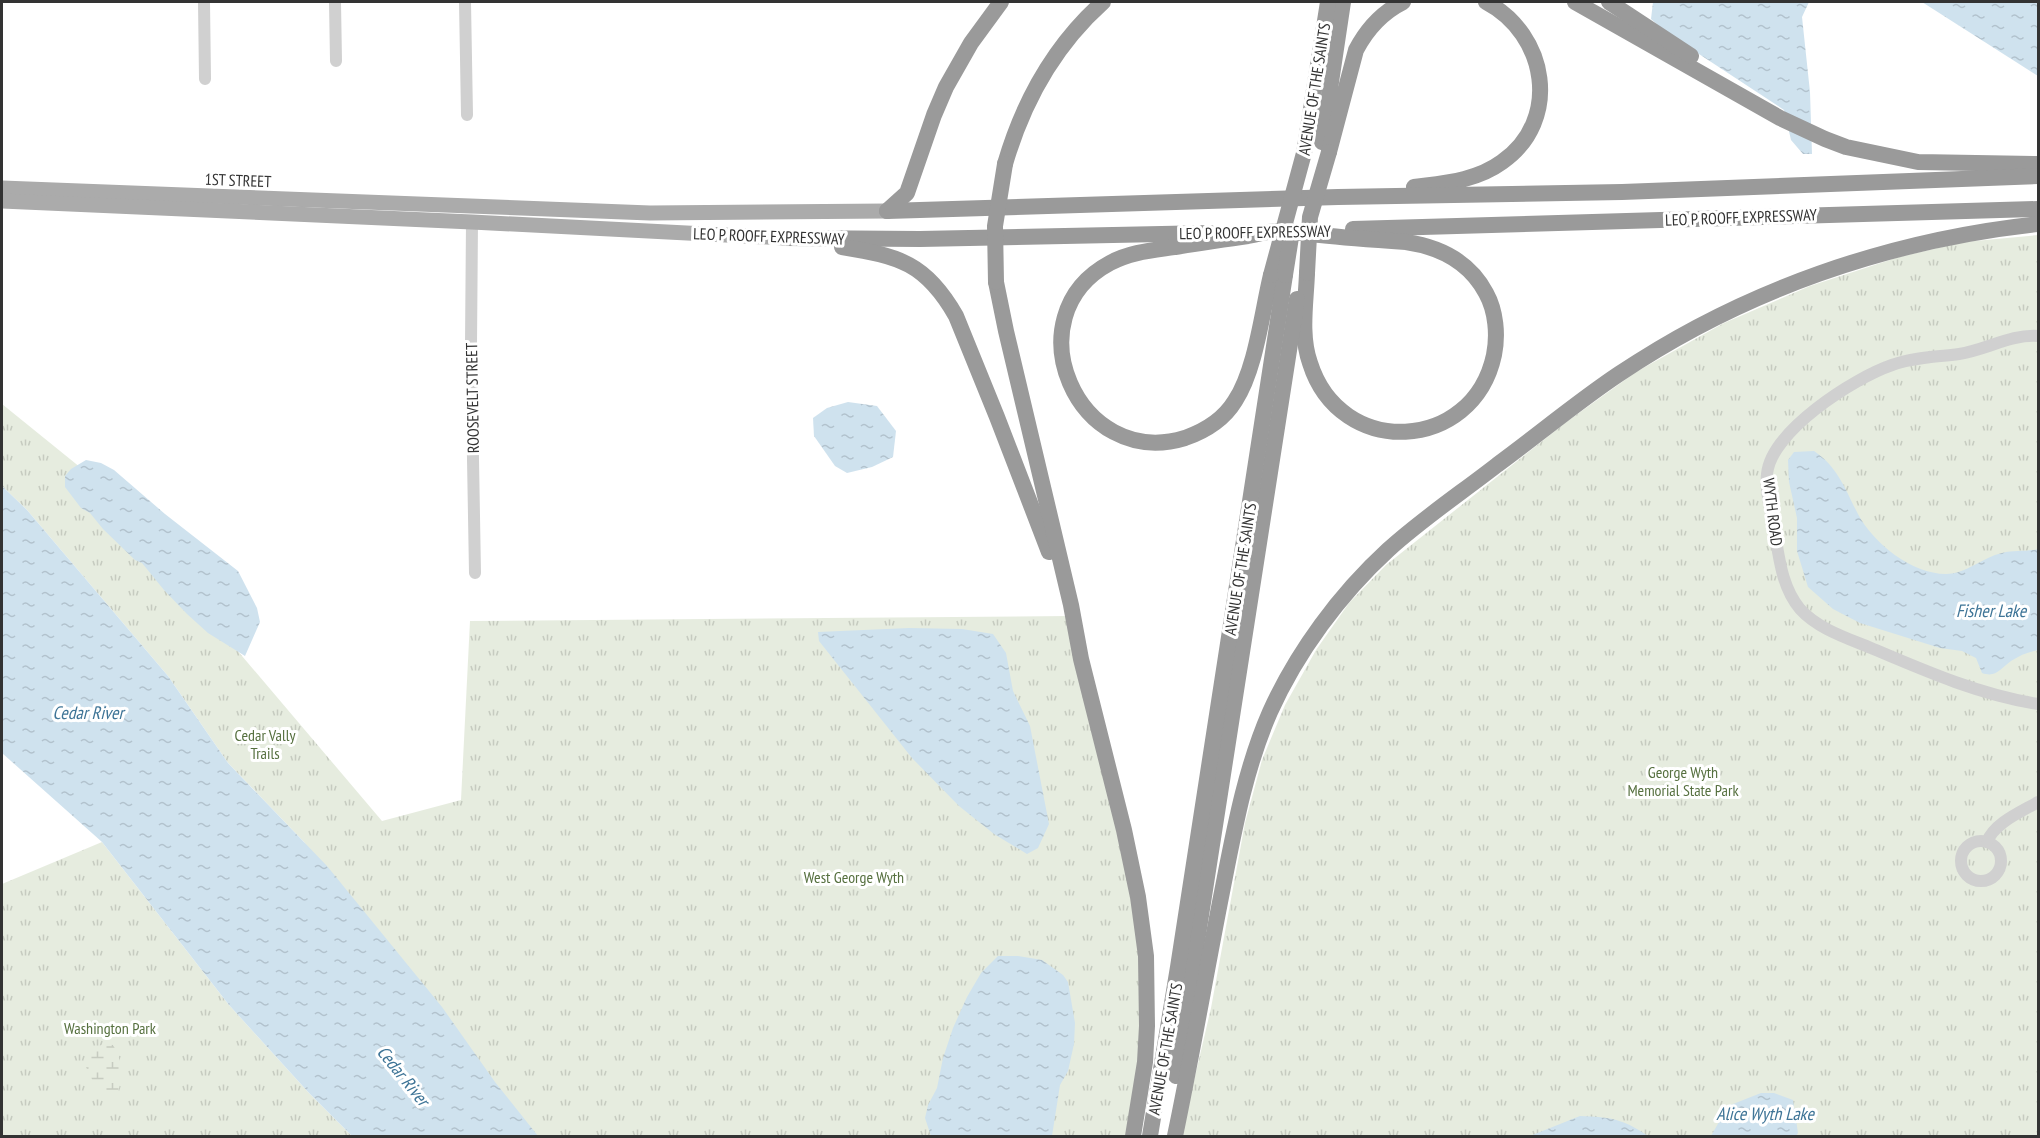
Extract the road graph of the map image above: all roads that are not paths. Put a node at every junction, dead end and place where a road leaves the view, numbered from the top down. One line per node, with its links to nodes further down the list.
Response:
1 (204, 2): 13 (street)
2 (336, 2): 12 (street)
3 (465, 2): 14 (street)
4 (1001, 2): 23 (highway)
5 (1102, 2): 31 (highway, bridge)
6 (1328, 2): 16 (highway, AVENUE OF THE SAINTS)
7 (1343, 2): 16 (highway, AVENUE OF THE SAINTS)
8 (1403, 2): 16 (highway)
9 (1486, 2): 20 (highway)
10 (1609, 2): 15 (highway)
11 (1581, 5): 15 (highway)
12 (336, 61)
13 (205, 80)
14 (467, 115)
15 (1780, 118): 17 (highway)
16 (1318, 152): 28 (highway, AVENUE OF THE SAINTS, bridge); 28 (highway, AVENUE OF THE SAINTS, bridge)
17 (2038, 164)
18 (2038, 176): 20 (highway, LEO P ROOFF EXPRESSWAY)
19 (2, 188): 24 (main road, 1ST STREET)
20 (1338, 197): 23 (highway, LEO P ROOFF EXPRESSWAY)
21 (2, 201): 24 (main road, 1ST STREET)
22 (2038, 208): 26 (highway, LEO P ROOFF EXPRESSWAY)
23 (887, 211): 24 (main road, LEO P ROOFF EXPRESSWAY)
24 (473, 215): 27 (main road, LEO P ROOFF EXPRESSWAY); 30 (street, ROOSEVELT STREET)
25 (2038, 224): 38 (highway)
26 (1278, 231): 27 (highway, LEO P ROOFF EXPRESSWAY); 28 (highway); 28 (highway)
27 (785, 238): 31 (highway)
28 (1291, 274): 36 (highway, AVENUE OF THE SAINTS); 37 (highway, AVENUE OF THE SAINTS)
29 (2038, 336): 32 (street, WYTH ROAD)
30 (476, 573)
31 (1081, 659): 35 (highway)
32 (2038, 704)
33 (2038, 802): 34 (street)
34 (1987, 842)
35 (1134, 1137)
36 (1150, 1137)
37 (1166, 1137)
38 (1175, 1137)

